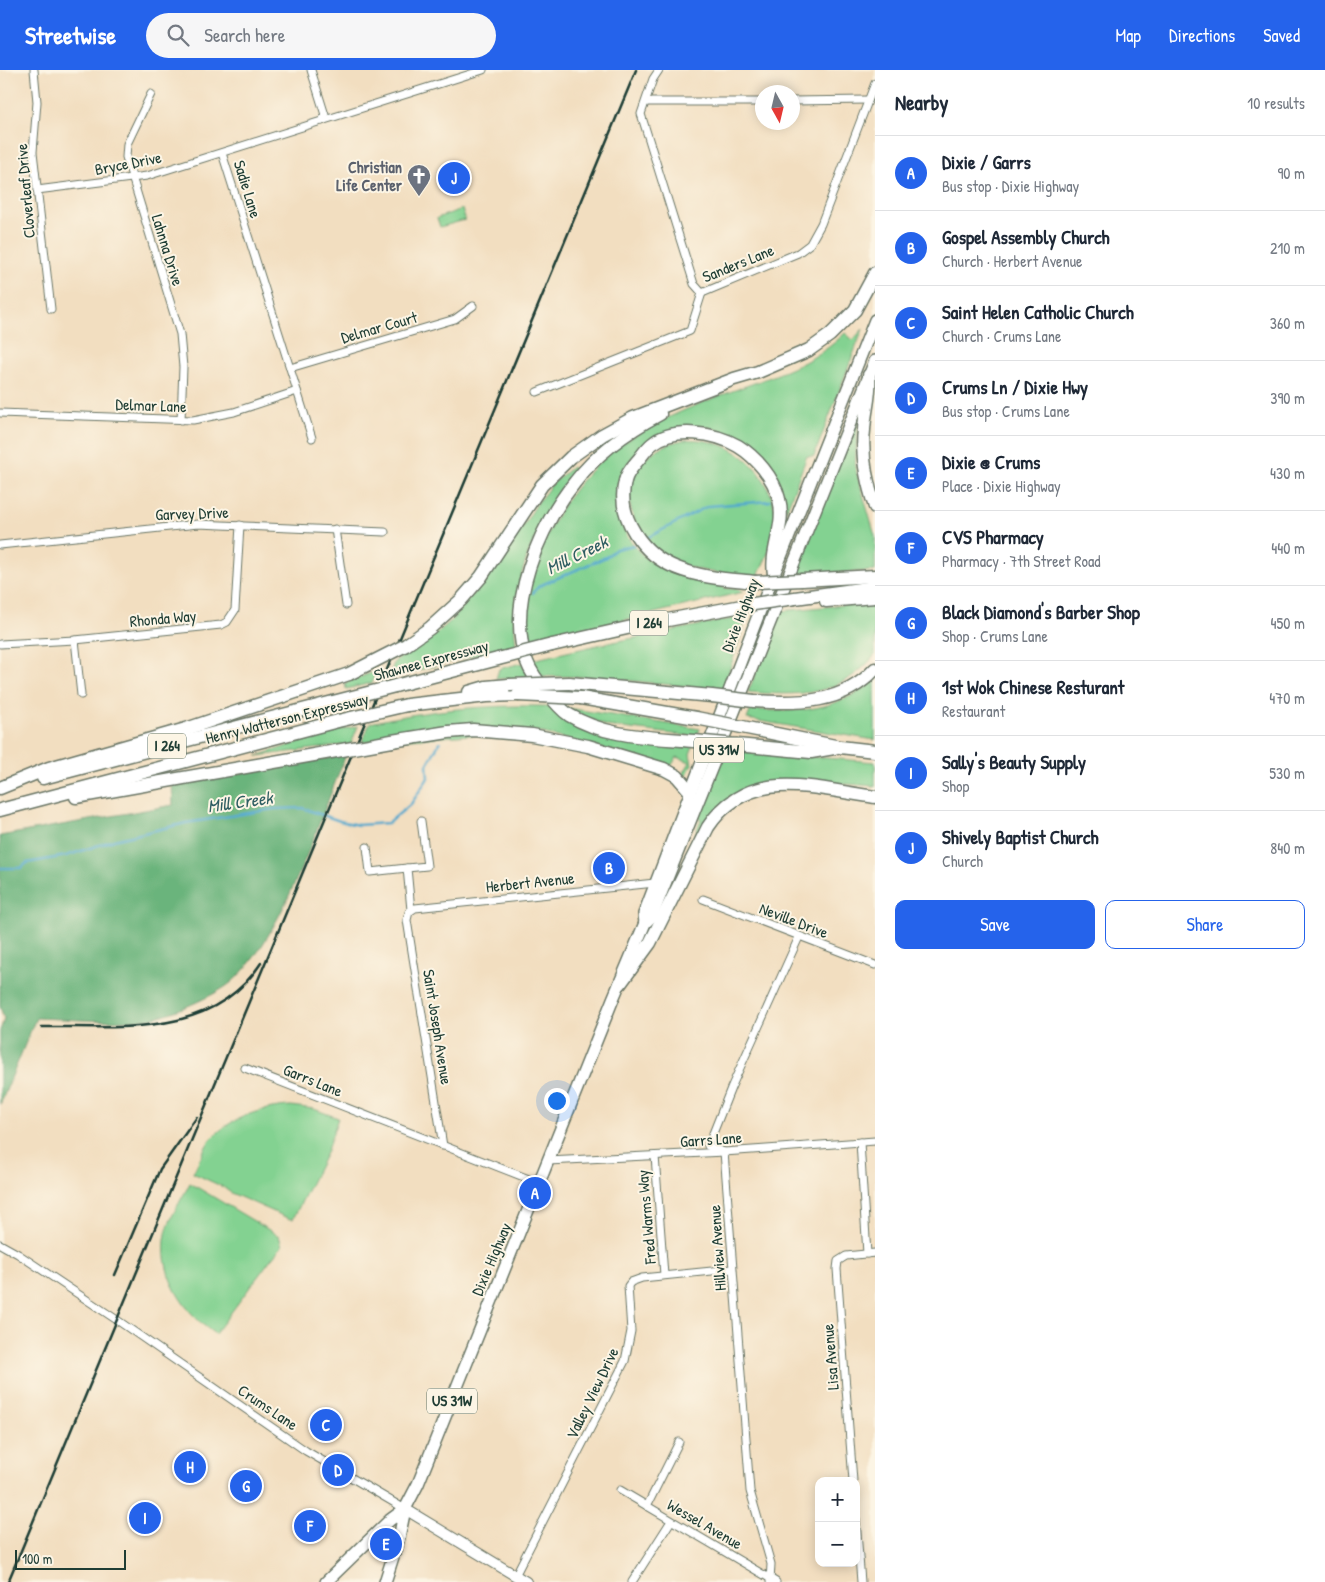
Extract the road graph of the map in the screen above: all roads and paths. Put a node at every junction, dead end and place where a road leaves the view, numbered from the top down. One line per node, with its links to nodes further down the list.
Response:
1 (34, 70): 14 (street, Cloverleaf Drive)
2 (311, 70): 11 (street)
3 (483, 70): 11 (street, Sadie Lane)
4 (659, 70): 9 (street)
5 (875, 83): 7 (street, Sanders Lane)
6 (151, 94): 13 (street, Lahnna Drive)
7 (868, 100): 8 (street); 16 (street, Sanders Lane)
8 (800, 101)
9 (646, 102): 10 (street); 16 (street, Sanders Lane)
10 (755, 102)
11 (322, 122): 12 (street, Sadie Lane)
12 (222, 153): 13 (street, Bryce Drive); 21 (street, Sadie Lane)
13 (132, 179): 14 (street, Bryce Drive); 27 (street, Lahnna Drive)
14 (36, 190): 18 (street, Cloverleaf Drive)
15 (875, 273): 23 (highway)
16 (702, 293): 25 (street)
17 (473, 306): 21 (street, Delmar Court)
18 (51, 309)
19 (875, 320): 36 (main road, Dixie Highway / US 31W)
20 (875, 361): 22 (main road, Dixie Highway / US 31W)
21 (290, 368): 24 (street, Sadie Lane)
22 (869, 375): 29 (highway); 59 (main road, Dixie Highway / US 31W)
23 (747, 376): 44 (highway, bridge); 46 (highway, bridge)
24 (297, 392): 27 (street, Delmar Lane); 28 (street, Sadie Lane)
25 (537, 392)
26 (0, 413): 27 (street, Delmar Lane)
27 (181, 420)
28 (312, 438)
29 (867, 470): 30 (highway); 31 (highway)
30 (875, 482)
31 (875, 507)
32 (240, 525): 33 (street, Garvey Drive); 35 (street, Garvey Drive); 39 (street, Rhonda Way)
33 (335, 529): 34 (street, Garvey Drive); 38 (street)
34 (385, 532)
35 (0, 545)
36 (774, 574): 37 (highway, bridge); 47 (main road, Dixie Highway / US 31W)
37 (874, 587): 46 (highway, Shawnee Expressway / I 264, bridge)
38 (346, 605)
39 (75, 640): 40 (street, Rhonda Way); 42 (street)
40 (0, 644)
41 (875, 669): 43 (highway, bridge)
42 (81, 695)
43 (438, 701): 44 (highway, I 264, bridge); 51 (highway, Henry Watterson Expressway / I 264, bridge)
44 (840, 747): 45 (highway, I 264)
45 (875, 751)
46 (0, 788)
47 (690, 790): 51 (highway, bridge); 56 (main road, Dixie Highway / US 31W)
48 (875, 791): 49 (highway)
49 (850, 792): 50 (highway); 62 (highway)
50 (875, 797)
51 (32, 802): 52 (highway, Henry Watterson Expressway / I 264)
52 (0, 810)
53 (421, 821): 55 (street)
54 (367, 846): 55 (street)
55 (407, 868): 58 (street, Saint Joseph Avenue)
56 (655, 883): 58 (street, Herbert Avenue); 59 (main road, Dixie Highway / US 31W)
57 (703, 899): 60 (street, Neville Drive)
58 (410, 911): 66 (street, Saint Joseph Avenue)
59 (645, 923): 62 (main road, Dixie Highway / US 31W)
60 (799, 937): 61 (street, Neville Drive); 67 (street)
61 (875, 965)
62 (620, 984): 69 (main road, Dixie Highway / US 31W)
63 (245, 1068): 66 (street, Garrs Lane)
64 (875, 1141): 65 (street, Garrs Lane)
65 (860, 1142): 67 (street, Garrs Lane); 72 (street)
66 (443, 1146): 70 (street, Garrs Lane)
67 (724, 1152): 68 (street, Garrs Lane); 73 (street, Hillview Avenue)
68 (655, 1156): 69 (street, Garrs Lane); 74 (street, Fred Warms Way)
69 (548, 1161): 70 (main road, Dixie Highway / US 31W)
70 (539, 1183): 79 (main road, Dixie Highway / US 31W)
71 (0, 1244): 79 (street, Crums Lane)
72 (871, 1253): 76 (street, Lisa Avenue)
73 (732, 1270): 74 (street, Valley View Drive); 83 (street, Hillview Avenue)
74 (664, 1275): 82 (street, Valley View Drive)
75 (679, 1442): 78 (street)
76 (853, 1477)
77 (620, 1490): 78 (street, Wessel Avenue)
78 (646, 1506): 80 (street, Wessel Avenue)
79 (405, 1509): 82 (main road, Crums Lane); 84 (main road); 85 (main road, Dixie Highway / US 31W)
80 (671, 1521): 83 (street, Wessel Avenue); 87 (street)
81 (856, 1522): 88 (street)
82 (516, 1574): 86 (main road, Crums Lane)
83 (772, 1581)
84 (326, 1582)
85 (385, 1582)
86 (526, 1582)
87 (632, 1582)
88 (861, 1582)

